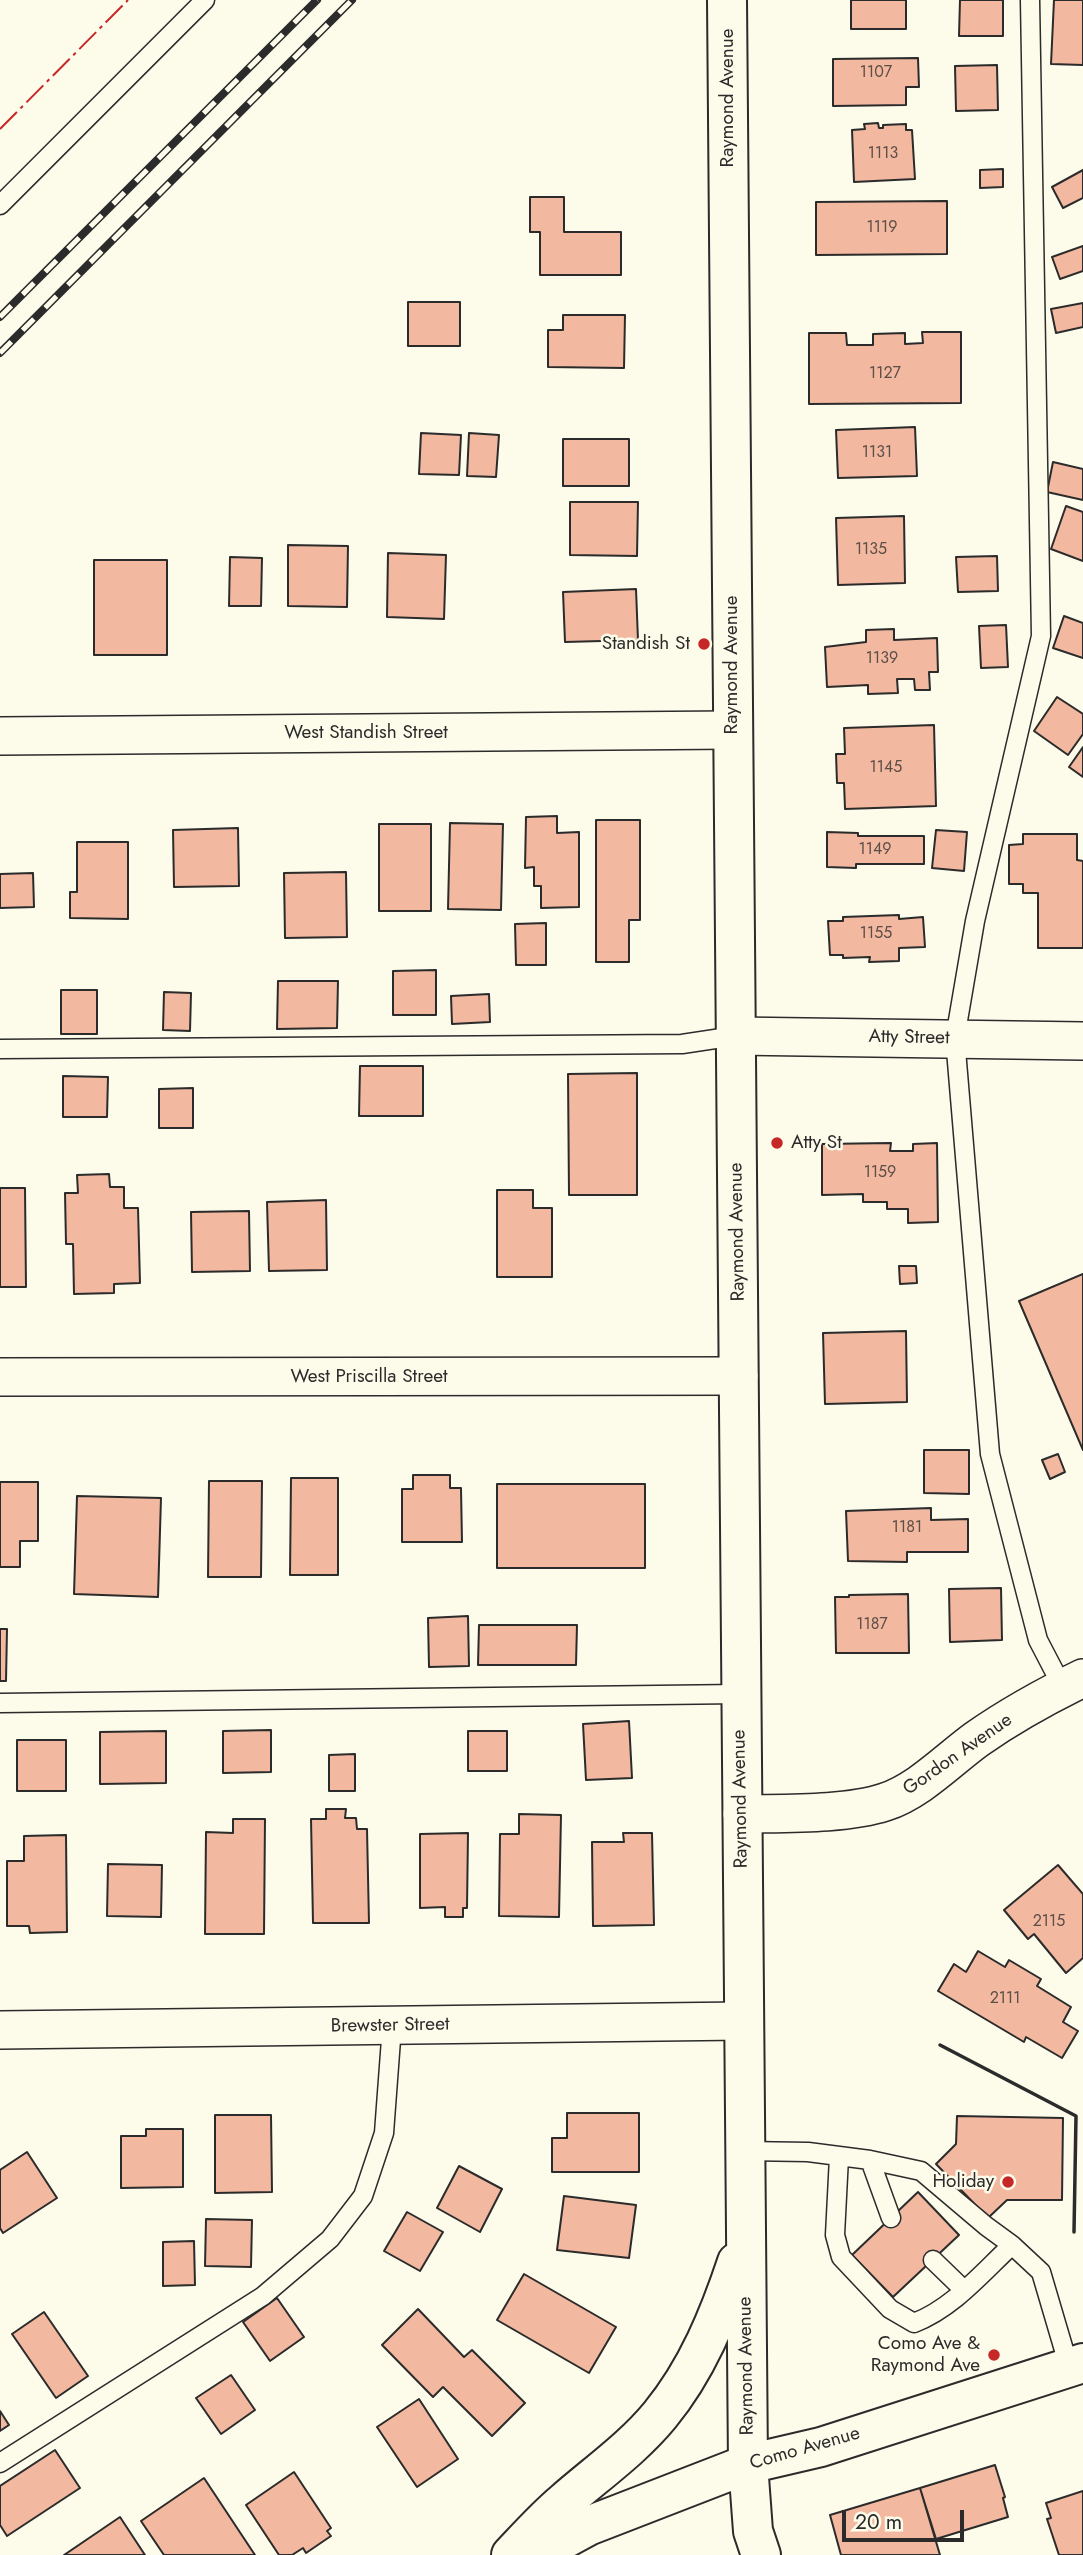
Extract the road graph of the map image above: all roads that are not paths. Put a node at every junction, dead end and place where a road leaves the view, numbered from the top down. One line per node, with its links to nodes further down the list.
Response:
1 (205, 0): 4 (lane)
2 (727, 0): 5 (street, Raymond Avenue)
3 (1030, 0): 8 (lane)
4 (0, 205)
5 (732, 730): 6 (street, West Standish Street); 7 (street, Raymond Avenue)
6 (0, 736)
7 (735, 1036): 8 (street, Atty Street); 10 (lane); 11 (street, Raymond Avenue)
8 (955, 1038): 9 (street, Atty Street); 13 (lane)
9 (1083, 1041)
10 (0, 1049)
11 (739, 1376): 12 (street, West Priscilla Street); 14 (street, Raymond Avenue)
12 (0, 1377)
13 (1073, 1683): 16 (street, Gordon Avenue)
14 (740, 1694): 15 (lane); 16 (street, Raymond Avenue)
15 (0, 1703)
16 (742, 1814): 17 (street, Raymond Avenue)
17 (743, 2021): 18 (street, Brewster Street); 22 (street, Raymond Avenue)
18 (392, 2026): 20 (street, Brewster Street); 31 (lane)
19 (0, 2030): 20 (street, Brewster Street)
20 (38, 2030): 21 (street)
21 (0, 2054)
22 (744, 2151): 23 (lane); 26 (street, Raymond Avenue)
23 (839, 2157): 24 (lane); 29 (lane)
24 (870, 2160): 25 (lane); 27 (lane)
25 (891, 2218)
26 (745, 2236): 32 (street, Raymond Avenue); 33 (street)
27 (1012, 2245): 29 (lane); 30 (lane)
28 (933, 2260): 29 (lane)
29 (964, 2290)
30 (1076, 2365): 32 (street, Como Avenue)
31 (0, 2463)
32 (748, 2464): 34 (street, Como Avenue); 35 (street, Raymond Avenue)
33 (511, 2555)
34 (536, 2555)
35 (761, 2555)

